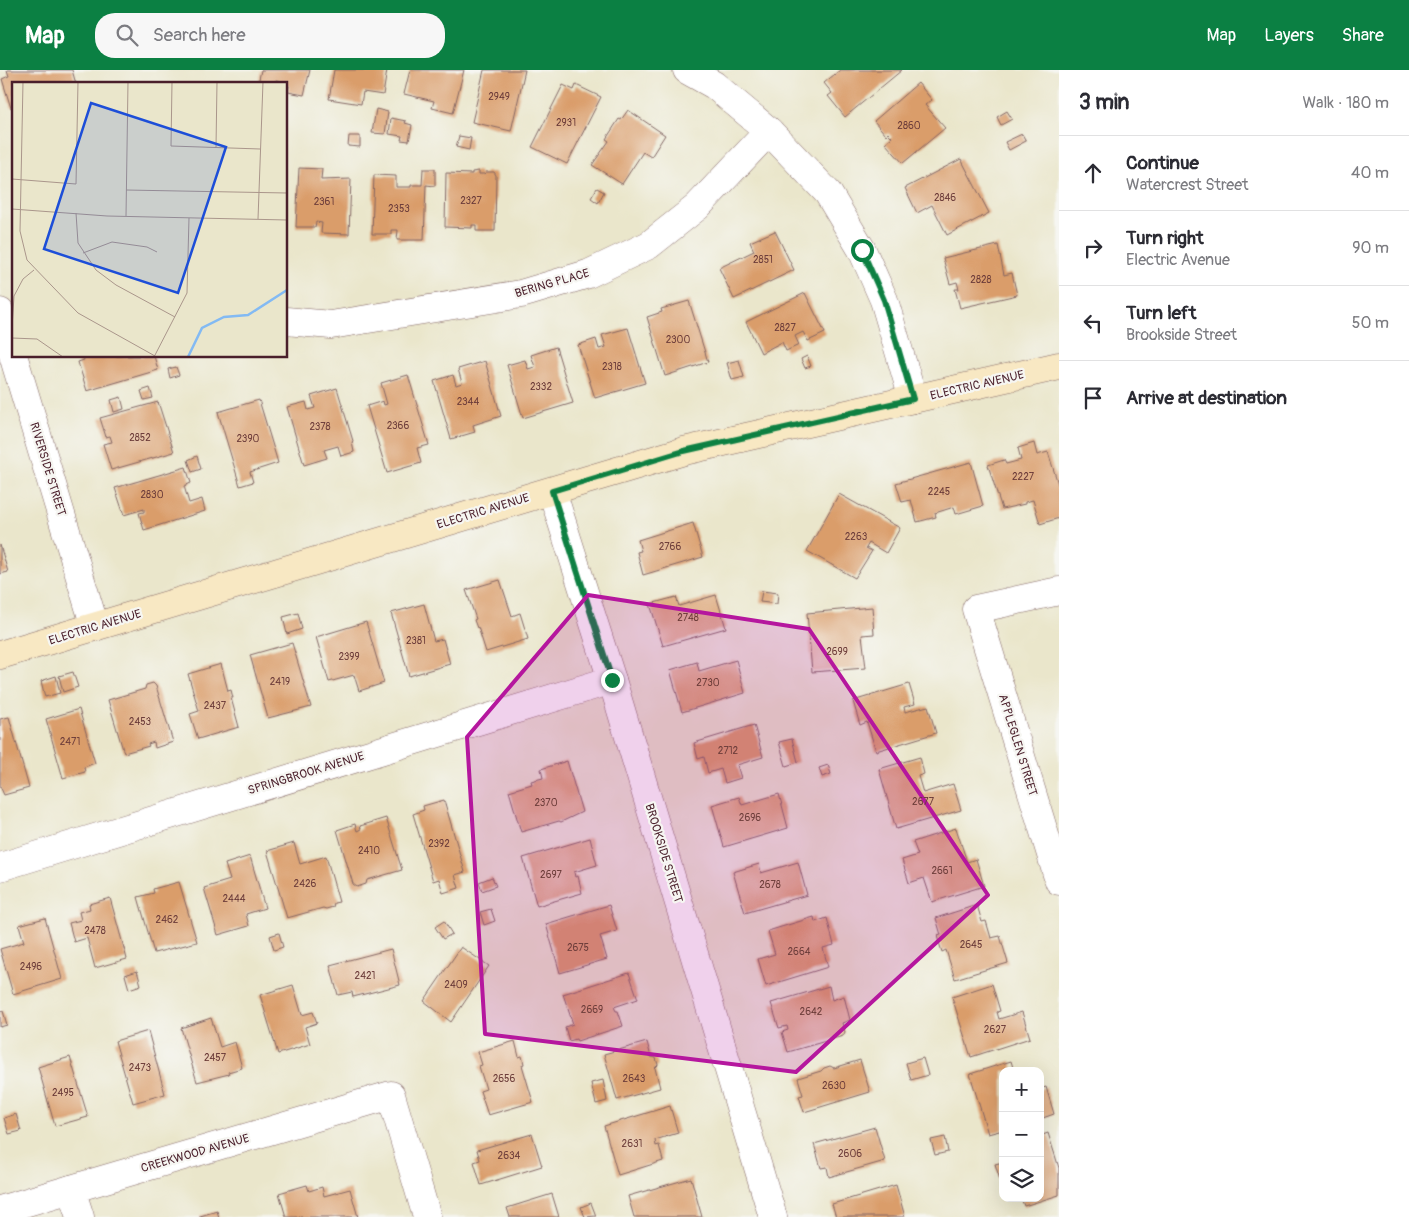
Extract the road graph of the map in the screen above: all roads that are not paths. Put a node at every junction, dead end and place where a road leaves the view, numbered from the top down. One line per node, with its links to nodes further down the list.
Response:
1 (687, 70): 2 (street)
2 (769, 131): 4 (street, BERING PLACE); 8 (street)
3 (0, 312): 5 (street, RIVERSIDE STREET)
4 (288, 321)
5 (12, 352)
6 (14, 358): 11 (street, RIVERSIDE STREET)
7 (1059, 366): 8 (street, ELECTRIC AVENUE)
8 (913, 399): 9 (street, ELECTRIC AVENUE)
9 (552, 491): 11 (street, ELECTRIC AVENUE); 13 (street, BROOKSIDE STREET)
10 (1059, 590): 15 (street, APPLEGLEN STREET)
11 (95, 627): 12 (street, ELECTRIC AVENUE)
12 (0, 655)
13 (612, 680): 14 (street, SPRINGBROOK AVENUE); 20 (street, BROOKSIDE STREET)
14 (0, 867)
15 (1059, 882)
16 (71, 1189): 17 (street, CREEKWOOD AVENUE); 18 (street); 19 (street, CREEKWOOD AVENUE)
17 (0, 1210)
18 (80, 1217)
19 (427, 1217)
20 (773, 1217)

